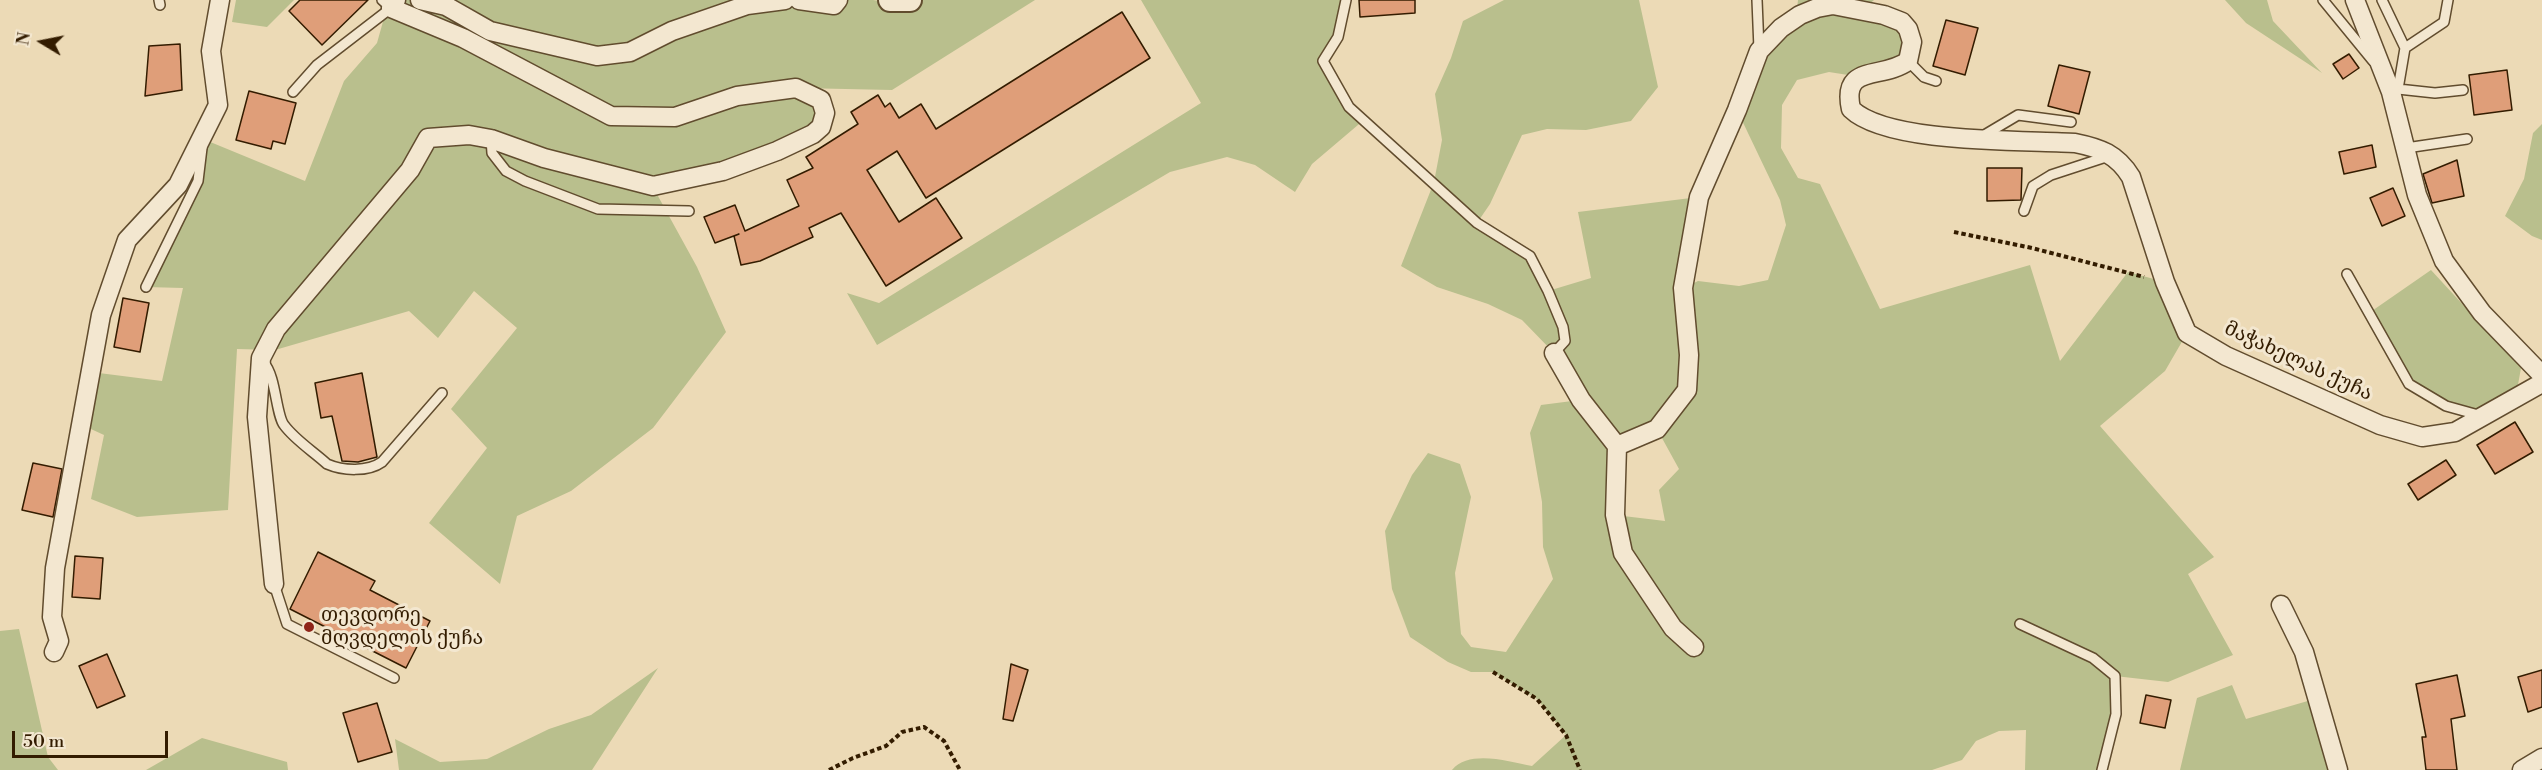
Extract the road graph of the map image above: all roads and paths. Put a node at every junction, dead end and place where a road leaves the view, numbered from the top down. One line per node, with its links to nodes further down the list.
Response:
1 (220, 0): 24 (street)
2 (420, 0): 3 (street)
3 (785, 0)
4 (799, 0): 5 (street)
5 (838, 0)
6 (890, 0): 7 (street)
7 (910, 0)
8 (1346, 0): 35 (lane)
9 (1757, 0): 16 (lane)
10 (2323, 0): 19 (lane)
11 (2355, 0): 19 (street)
12 (2382, 0): 15 (lane)
13 (2448, 0): 15 (lane)
14 (390, 3): 21 (lane); 25 (street)
15 (2405, 48): 19 (lane)
16 (1759, 51): 17 (street); 41 (street)
17 (1908, 61): 18 (lane); 23 (street)
18 (1936, 81)
19 (2391, 85): 20 (lane); 27 (street)
20 (2463, 90)
21 (293, 92)
22 (2071, 122): 23 (lane)
23 (1978, 138): 28 (street)
24 (203, 139): 34 (lane); 46 (street)
25 (491, 139): 29 (lane); 36 (street)
26 (2467, 139): 27 (lane)
27 (2406, 148): 37 (street)
28 (2112, 155): 30 (lane); 33 (street, მაჭახელას ქუჩა)
29 (689, 211)
30 (2024, 211)
31 (1954, 232): 33 (path)
32 (2347, 274): 40 (lane)
33 (2165, 282): 40 (street, მაჭახელას ქუჩა)
34 (147, 287)
35 (1554, 353): 41 (street)
36 (261, 358): 39 (lane); 42 (street)
37 (2542, 375)
38 (2542, 383): 40 (street, მაჭახელას ქუჩა)
39 (442, 393)
40 (2482, 416)
41 (1617, 446): 45 (street)
42 (274, 585): 48 (lane)
43 (2281, 605): 54 (street)
44 (2020, 624): 53 (lane)
45 (1694, 647)
46 (54, 652)
47 (1493, 672): 52 (path)
48 (394, 678)
49 (2542, 758): 55 (street)
50 (829, 770): 51 (path)
51 (960, 770)
52 (1580, 770)
53 (2102, 770)
54 (2338, 770)
55 (2522, 770)

